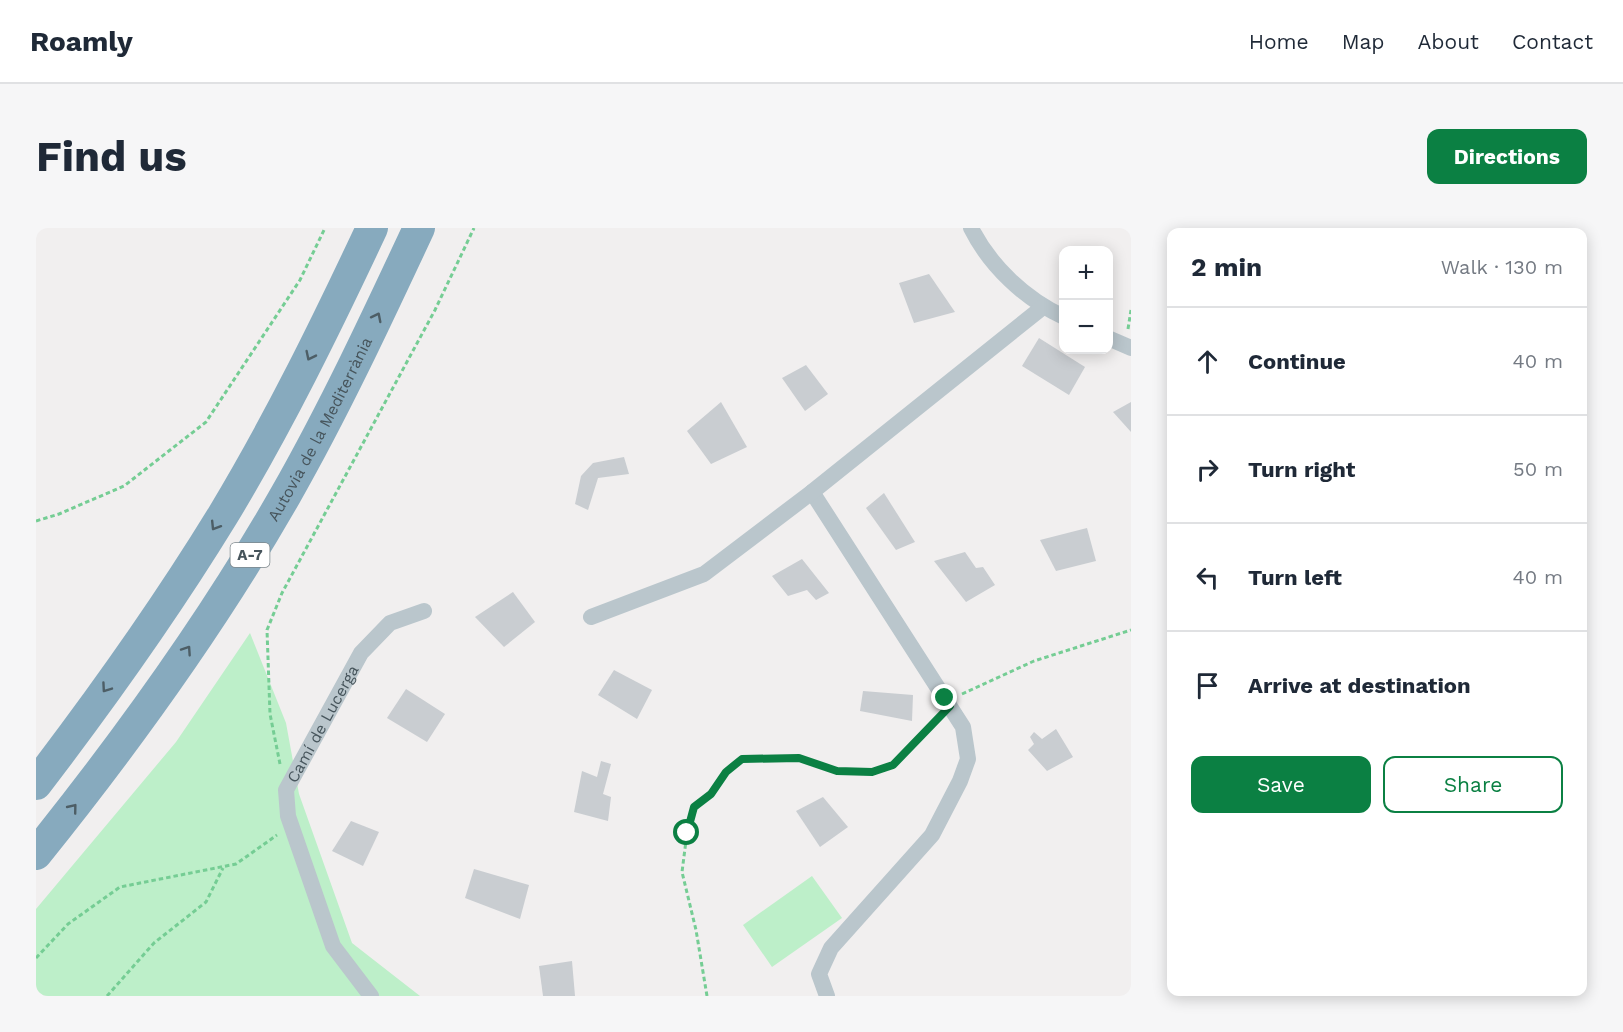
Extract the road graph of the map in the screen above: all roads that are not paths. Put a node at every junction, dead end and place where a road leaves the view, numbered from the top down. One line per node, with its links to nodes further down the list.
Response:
1 (372, 228): 11 (highway, A-7, one-way to 11)
2 (419, 228): 12 (highway, Autovia de la Mediterrània / A-7, one-way to 2)
3 (971, 228): 4 (street)
4 (1043, 307): 5 (street); 8 (street)
5 (1059, 315)
6 (1113, 340): 7 (street)
7 (1131, 348)
8 (812, 492): 10 (street); 14 (street)
9 (424, 611): 13 (street, Camí de Lucerga)
10 (591, 617)
11 (36, 784)
12 (36, 854)
13 (371, 996)
14 (827, 996)

